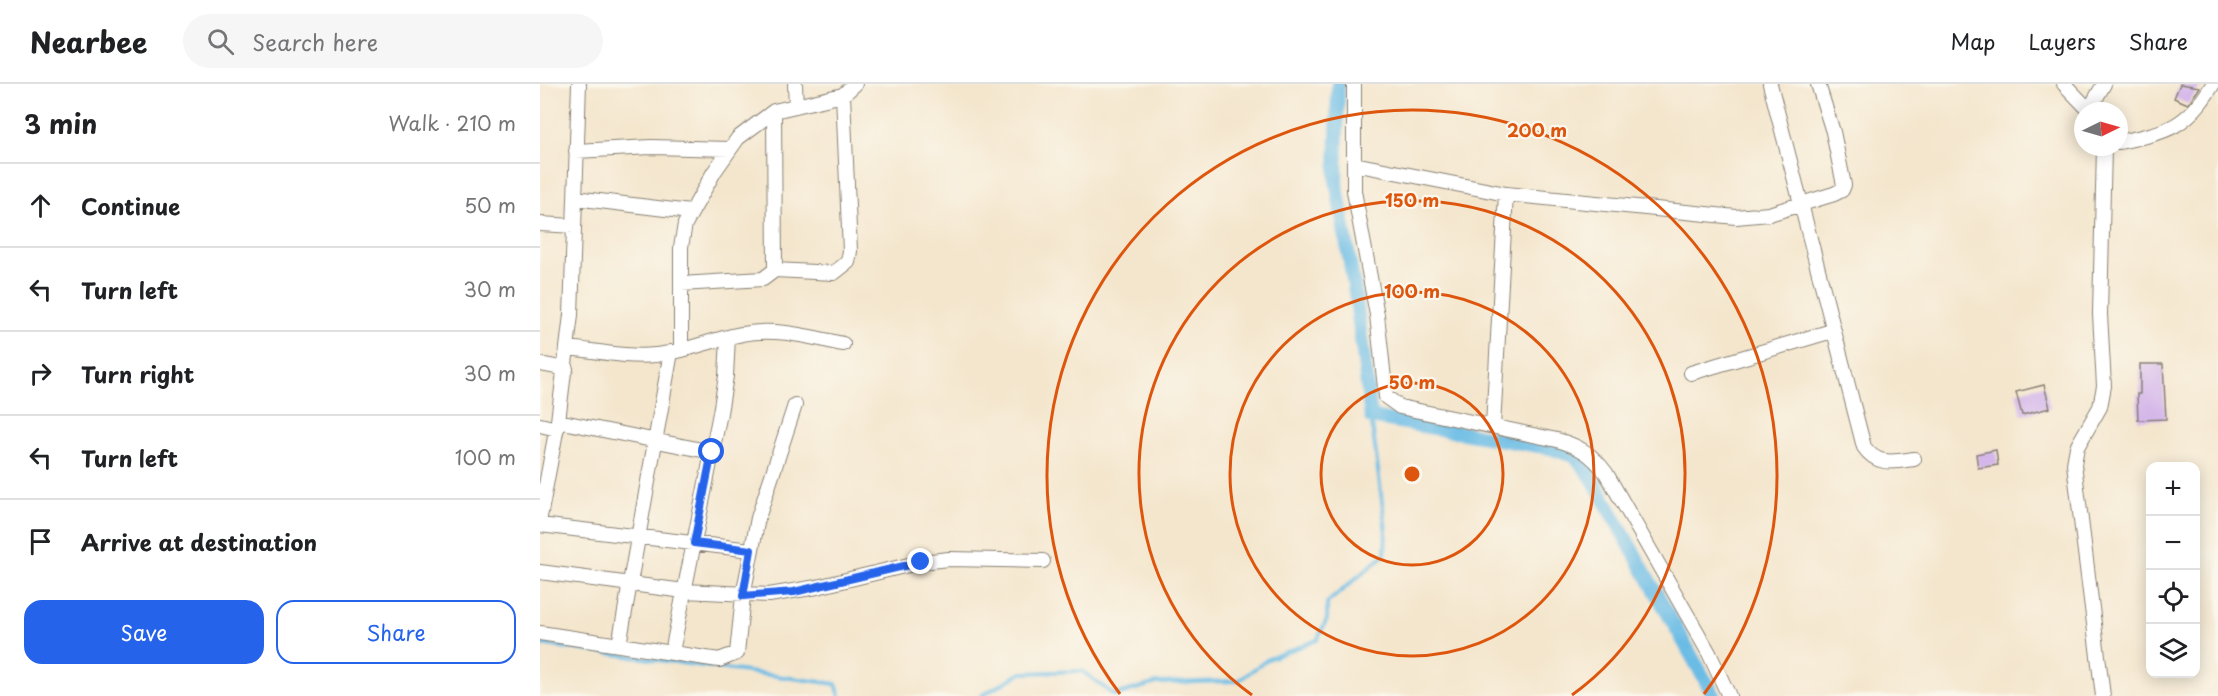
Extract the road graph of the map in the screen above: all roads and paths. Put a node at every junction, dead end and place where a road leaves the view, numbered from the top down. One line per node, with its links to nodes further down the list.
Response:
1 (579, 84): 17 (street)
2 (795, 84): 13 (street)
3 (855, 84): 10 (street)
4 (1354, 84): 19 (street)
5 (1770, 84): 22 (street)
6 (1818, 84): 22 (street)
7 (2064, 84): 11 (street)
8 (2104, 84): 12 (street)
9 (2213, 84): 15 (street)
10 (843, 95): 13 (street); 26 (street)
11 (2082, 102)
12 (2094, 102)
13 (796, 106): 14 (street)
14 (774, 111): 16 (street); 26 (street)
15 (2128, 140)
16 (730, 149): 17 (street); 23 (street)
17 (576, 151): 21 (street)
18 (2104, 156): 58 (street)
19 (1354, 164): 20 (street); 39 (street)
20 (1506, 194): 22 (street); 39 (street)
21 (575, 198): 23 (street); 25 (street)
22 (1800, 205): 28 (street)
23 (690, 212): 27 (street)
24 (540, 224): 25 (street)
25 (574, 226): 31 (street)
26 (775, 270): 27 (street)
27 (681, 284): 32 (street)
28 (1832, 331): 35 (street); 42 (street)
29 (728, 337): 30 (street); 32 (street); 41 (street)
30 (843, 344)
31 (568, 348): 32 (street); 34 (street)
32 (676, 351): 40 (street)
33 (540, 364): 34 (street)
34 (566, 369): 38 (street)
35 (1691, 373)
36 (795, 405): 48 (street)
37 (540, 425): 38 (street)
38 (558, 425): 40 (street); 43 (street)
39 (1493, 426): 57 (street)
40 (655, 440): 41 (street); 46 (street)
41 (712, 452): 47 (street)
42 (1914, 459)
43 (544, 467): 44 (street)
44 (540, 517)
45 (540, 525): 46 (street)
46 (637, 537): 47 (street); 51 (street)
47 (694, 543): 48 (street); 52 (street)
48 (751, 550): 53 (street)
49 (1043, 561): 53 (street)
50 (540, 572): 51 (street)
51 (629, 585): 52 (street); 55 (street)
52 (684, 591): 53 (street); 56 (street)
53 (743, 596): 56 (street)
54 (540, 633): 55 (street)
55 (619, 645): 56 (street)
56 (672, 652)
57 (1730, 696)
58 (2103, 696)

